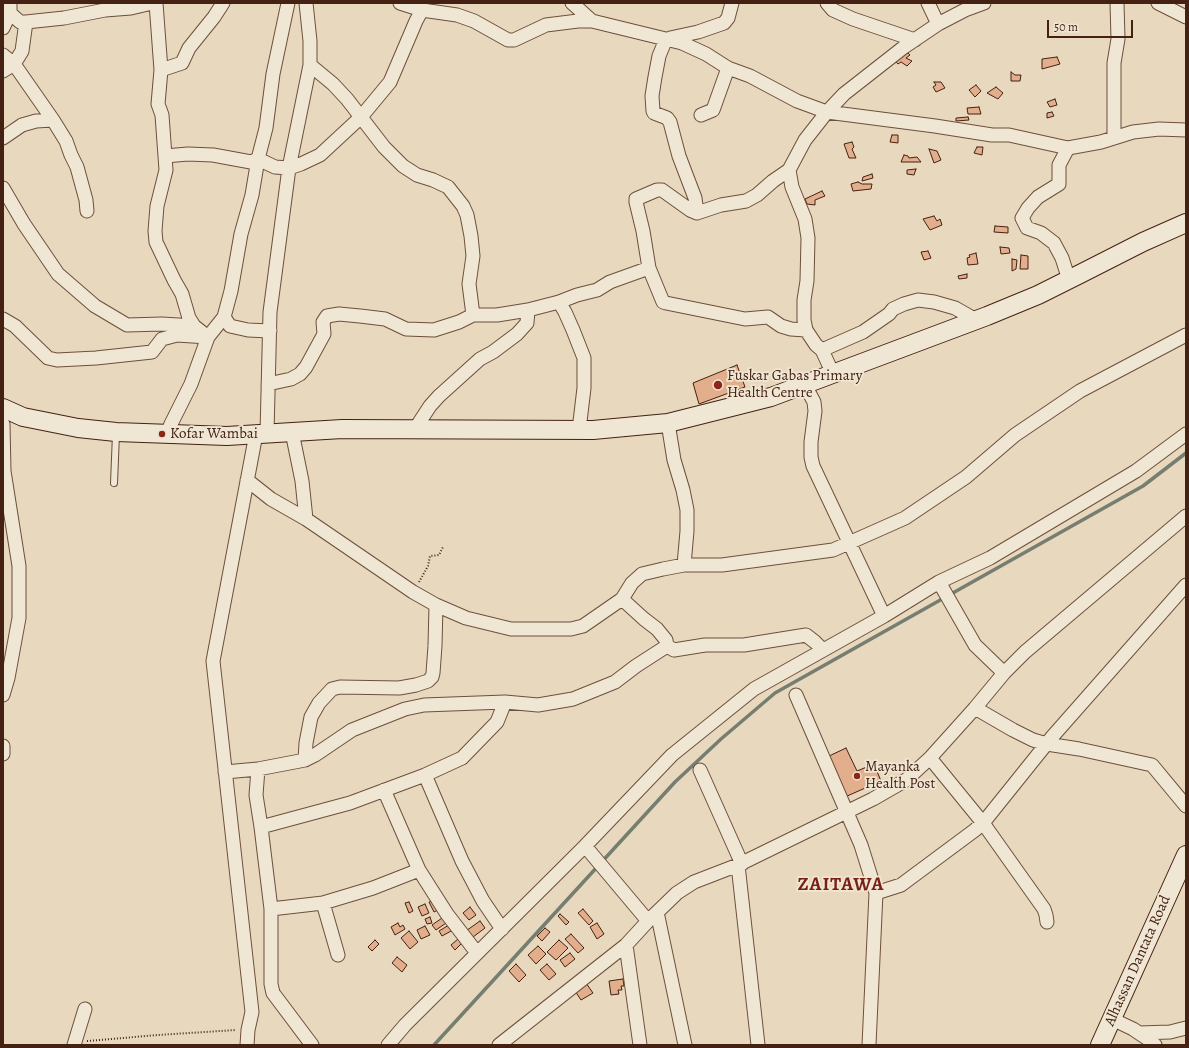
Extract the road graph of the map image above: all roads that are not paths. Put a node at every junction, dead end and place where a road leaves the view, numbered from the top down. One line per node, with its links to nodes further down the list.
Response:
1 (152, 3): 18 (street)
2 (156, 3): 27 (street)
3 (223, 3): 27 (street)
4 (288, 3): 38 (street)
5 (400, 3): 15 (street)
6 (572, 3): 17 (street)
7 (732, 3): 21 (street)
8 (827, 3): 22 (street)
9 (928, 3): 19 (street)
10 (984, 3): 19 (street)
11 (1117, 3): 35 (street)
12 (1158, 3): 16 (street)
13 (309, 4): 25 (street)
14 (10, 8): 18 (street); 20 (street)
15 (428, 8): 17 (street); 31 (street)
16 (1186, 17)
17 (592, 21): 21 (street)
18 (26, 22): 24 (street)
19 (938, 24): 22 (street)
20 (3, 28)
21 (666, 39): 26 (street); 43 (street)
22 (915, 40): 29 (street)
23 (3, 55): 24 (street)
24 (14, 64): 28 (street); 32 (street)
25 (310, 65): 31 (street); 39 (street)
26 (728, 68): 29 (street); 30 (street)
27 (161, 70): 37 (street)
28 (3, 71)
29 (827, 112): 36 (street); 40 (street)
30 (701, 116)
31 (361, 117): 39 (street); 49 (street)
32 (53, 120): 34 (street); 42 (street)
33 (1186, 130): 35 (street)
34 (3, 138)
35 (1114, 138): 36 (street)
36 (1068, 148): 46 (street)
37 (165, 156): 38 (street); 53 (street)
38 (258, 159): 39 (street); 50 (street)
39 (289, 168): 55 (street)
40 (789, 170): 43 (street); 54 (street)
41 (3, 188): 53 (street)
42 (87, 211)
43 (697, 213): 45 (street)
44 (1186, 223): 46 (street)
45 (649, 268): 47 (street); 54 (street)
46 (1069, 280): 52 (street)
47 (559, 302): 48 (street); 66 (street)
48 (528, 310): 49 (street); 65 (street)
49 (473, 315): 60 (street)
50 (224, 317): 55 (street); 57 (street)
51 (3, 319): 57 (street)
52 (976, 320): 58 (street); 59 (street)
53 (194, 326): 57 (street)
54 (806, 330): 58 (street)
55 (270, 331): 60 (street)
56 (1186, 335): 76 (street)
57 (208, 337): 69 (street)
58 (822, 350): 59 (street)
59 (833, 374): 61 (street)
60 (268, 384): 70 (street)
61 (805, 385): 64 (street); 76 (street)
62 (3, 408): 67 (street)
63 (3, 424): 86 (street)
64 (668, 424): 66 (street); 77 (street)
65 (415, 429): 66 (street); 68 (street)
66 (579, 430)
67 (116, 432): 69 (street); 73 (lane)
68 (292, 432): 70 (street); 75 (street)
69 (167, 434): 70 (street)
70 (262, 434): 72 (street)
71 (1186, 434): 79 (street)
72 (247, 480): 75 (street); 97 (street)
73 (114, 483)
74 (1186, 516): 85 (street)
75 (306, 519): 81 (street)
76 (850, 543): 77 (street); 82 (street)
77 (684, 565): 80 (street)
78 (1186, 585): 90 (street)
79 (941, 586): 82 (street); 85 (street)
80 (622, 599): 81 (street); 83 (street)
81 (436, 605): 94 (street)
82 (884, 616): 84 (street)
83 (667, 646): 84 (street); 88 (street)
84 (824, 650): 104 (street)
85 (1004, 673): 89 (street)
86 (3, 695)
87 (796, 695): 101 (street)
88 (505, 702): 94 (street); 98 (street)
89 (975, 708): 90 (street); 93 (street)
90 (1047, 744): 100 (street); 102 (street)
91 (3, 746): 92 (street)
92 (3, 754)
93 (930, 758): 101 (street); 102 (street)
94 (305, 760): 95 (street)
95 (258, 769): 97 (street); 103 (street)
96 (700, 770): 106 (street)
97 (225, 772): 123 (street)
98 (425, 775): 99 (street); 113 (street)
99 (384, 790): 103 (street); 107 (street)
100 (1186, 806)
101 (847, 812): 106 (street); 108 (street)
102 (982, 823): 108 (street); 112 (street)
103 (261, 827): 110 (street)
104 (587, 849): 111 (street); 113 (street)
105 (1186, 855): 118 (street, Alhassan Dantata Road)
106 (740, 864): 111 (street); 128 (street)
107 (419, 870): 109 (street); 115 (street)
108 (876, 893): 129 (street)
109 (324, 903): 110 (street); 116 (street)
110 (271, 909): 124 (street)
111 (653, 916): 114 (street); 127 (street)
112 (1047, 922)
113 (502, 929): 115 (street)
114 (626, 945): 121 (street); 126 (street)
115 (477, 953): 125 (street)
116 (338, 955)
117 (85, 1009): 122 (street)
118 (1112, 1019): 120 (street); 130 (street, Alhassan Dantata Road)
119 (1186, 1028): 120 (street)
120 (1139, 1033): 131 (street)
121 (505, 1043)
122 (74, 1044)
123 (247, 1045)
124 (312, 1045)
125 (388, 1045)
126 (640, 1045)
127 (685, 1045)
128 (758, 1045)
129 (869, 1045)
130 (1100, 1045)
131 (1155, 1045)

